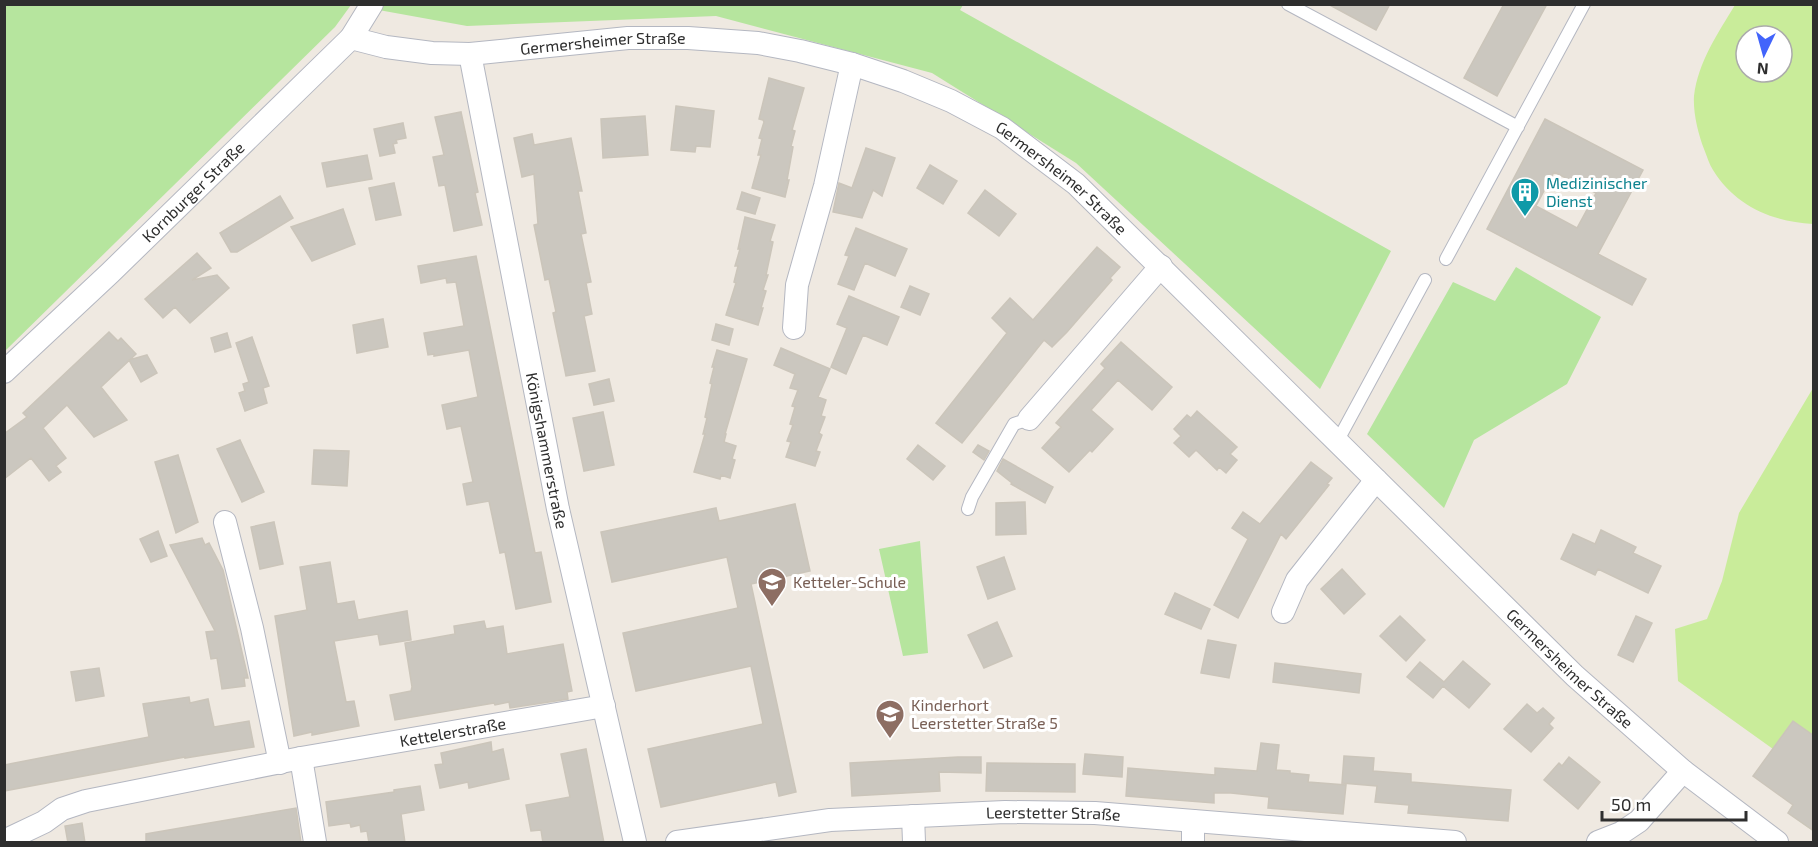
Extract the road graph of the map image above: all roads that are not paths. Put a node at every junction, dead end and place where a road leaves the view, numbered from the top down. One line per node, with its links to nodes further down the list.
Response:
1 (372, 4): 4 (street, Kornburger Straße)
2 (1288, 4): 7 (lane)
3 (1584, 4): 7 (lane)
4 (351, 38): 5 (street, Germersheimer Straße); 12 (street, Kornburger Straße)
5 (471, 54): 6 (street, Germersheimer Straße); 19 (street, Königshammerstraße)
6 (852, 64): 9 (street, Germersheimer Straße); 11 (street)
7 (1518, 127): 8 (lane)
8 (1446, 259)
9 (1161, 266): 13 (street); 14 (street, Germersheimer Straße)
10 (1425, 280): 14 (lane)
11 (794, 327)
12 (4, 372)
13 (1029, 419): 16 (lane)
14 (1337, 441): 15 (street, Germersheimer Straße)
15 (1376, 480): 18 (street); 21 (street, Germersheimer Straße)
16 (968, 509)
17 (225, 522): 20 (street)
18 (1283, 612)
19 (604, 706): 20 (street, Kettelerstraße); 26 (street, Königshammerstraße)
20 (290, 760): 24 (street, Kettelerstraße); 25 (street)
21 (1683, 771): 30 (street); 31 (street, Germersheimer Straße)
22 (913, 816): 23 (street, Leerstetter Straße); 27 (street, Leerstetter Straße); 28 (street)
23 (1193, 832): 29 (street, Leerstetter Straße)
24 (4, 841)
25 (315, 843)
26 (635, 843)
27 (677, 843)
28 (914, 843)
29 (1455, 843)
30 (1598, 843)
31 (1777, 843)

